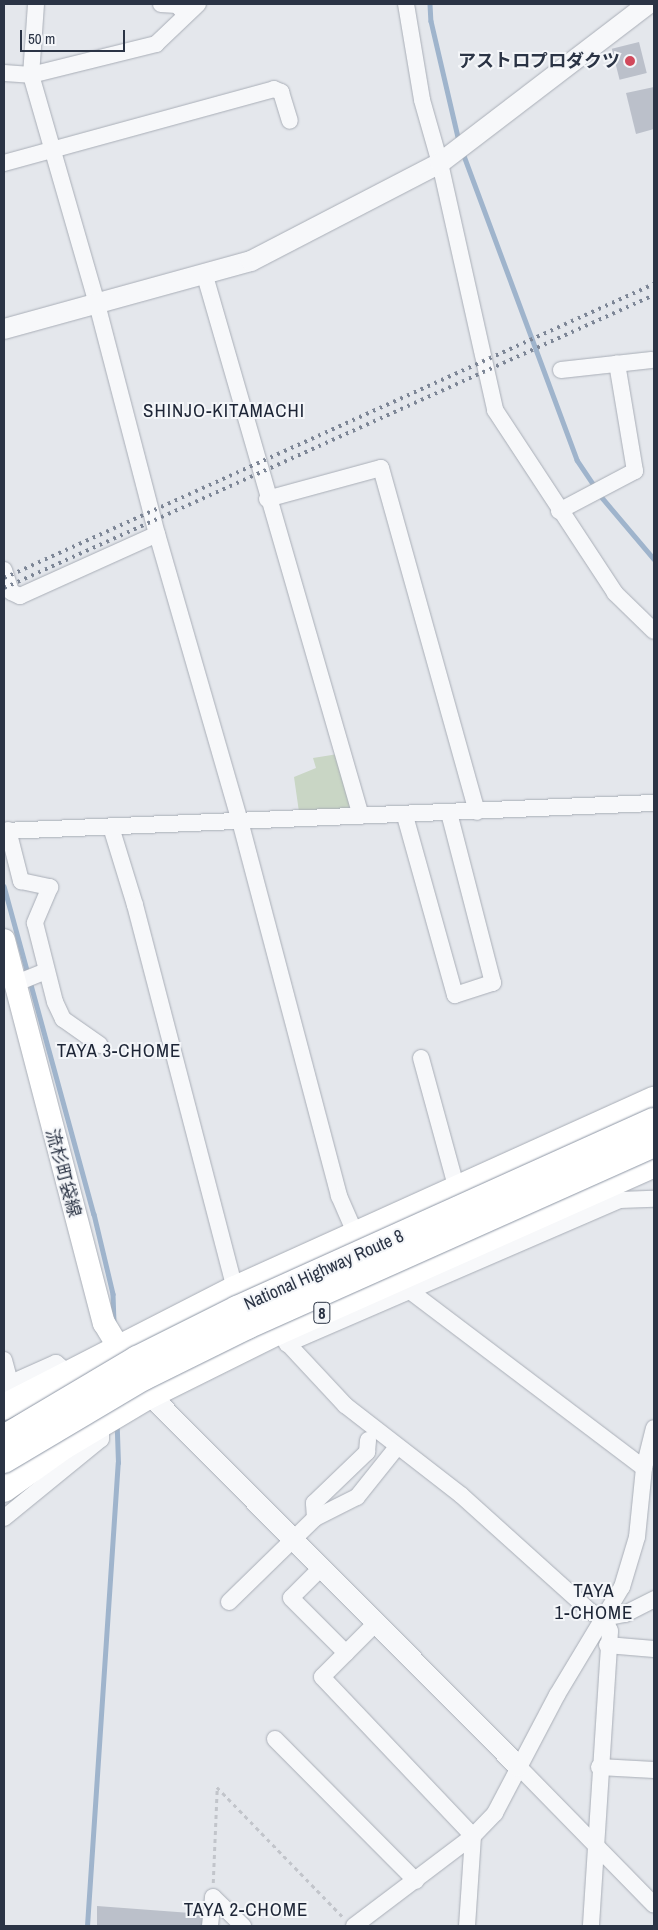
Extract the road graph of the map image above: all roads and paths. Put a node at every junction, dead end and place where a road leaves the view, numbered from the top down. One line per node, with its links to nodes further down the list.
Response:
1 (36, 4): 7 (street)
2 (161, 4): 5 (street)
3 (406, 4): 10 (street)
4 (648, 4): 10 (street)
5 (192, 9): 7 (street)
6 (4, 73): 7 (street)
7 (31, 75): 9 (street)
8 (290, 121): 9 (street)
9 (53, 150): 11 (street); 13 (street)
10 (440, 162): 12 (street); 19 (street)
11 (4, 163)
12 (205, 276): 13 (street); 18 (street)
13 (97, 304): 14 (street); 20 (street)
14 (4, 329)
15 (651, 360): 16 (street)
16 (616, 364): 17 (street); 19 (street)
17 (561, 370)
18 (267, 499): 24 (street); 26 (street)
19 (559, 511): 22 (street)
20 (157, 534): 21 (street); 28 (street)
21 (4, 570)
22 (654, 631)
23 (654, 803): 24 (street)
24 (477, 812): 25 (street)
25 (450, 813): 27 (street); 27 (street)
26 (361, 816): 27 (street); 28 (street)
27 (405, 816)
28 (240, 821): 29 (street); 42 (street)
29 (111, 827): 30 (street); 44 (street)
30 (6, 831): 32 (street)
31 (4, 940): 33 (main road, 流杉町袋線)
32 (43, 973): 33 (street); 34 (street)
33 (17, 983): 46 (main road, 流杉町袋線)
34 (100, 1045)
35 (421, 1058): 40 (street)
36 (654, 1100): 40 (highway)
37 (654, 1121): 52 (highway, National Highway Route 8 / 8, bridge)
38 (654, 1144): 55 (highway, National Highway Route 8 / 8, bridge)
39 (654, 1164): 43 (highway, 8)
40 (457, 1190): 42 (highway)
41 (654, 1199): 43 (street)
42 (356, 1235): 44 (highway)
43 (405, 1285): 45 (highway, 8); 56 (street)
44 (235, 1289): 46 (highway)
45 (282, 1338): 49 (highway, 8); 54 (street)
46 (119, 1350): 48 (highway); 49 (main road, 流杉町袋線)
47 (4, 1360): 48 (street)
48 (6, 1392)
49 (150, 1395): 50 (highway, 8); 61 (street)
50 (101, 1423): 58 (highway, 8); 59 (street)
51 (654, 1428): 56 (street)
52 (4, 1438)
53 (368, 1440): 60 (street)
54 (397, 1448): 60 (street); 65 (street)
55 (4, 1460)
56 (644, 1468): 57 (street)
57 (649, 1487): 65 (street)
58 (4, 1489)
59 (4, 1518)
60 (315, 1518): 61 (street)
61 (293, 1540): 62 (street); 64 (street)
62 (321, 1568): 66 (street); 69 (street)
63 (654, 1599): 65 (street)
64 (229, 1602)
65 (604, 1618): 67 (street); 71 (street)
66 (376, 1623): 69 (street); 71 (street)
67 (607, 1645): 68 (street); 72 (street)
68 (654, 1649)
69 (346, 1653): 74 (street)
70 (275, 1739): 76 (street)
71 (518, 1766): 74 (street); 75 (street)
72 (599, 1767): 73 (street); 75 (street)
73 (654, 1770)
74 (473, 1836): 76 (street); 82 (street)
75 (597, 1847): 78 (street); 83 (street)
76 (416, 1881): 79 (street)
77 (213, 1897): 79 (path); 80 (street); 81 (street)
78 (654, 1905)
79 (350, 1923)
80 (210, 1926)
81 (243, 1926)
82 (467, 1926)
83 (591, 1926)

